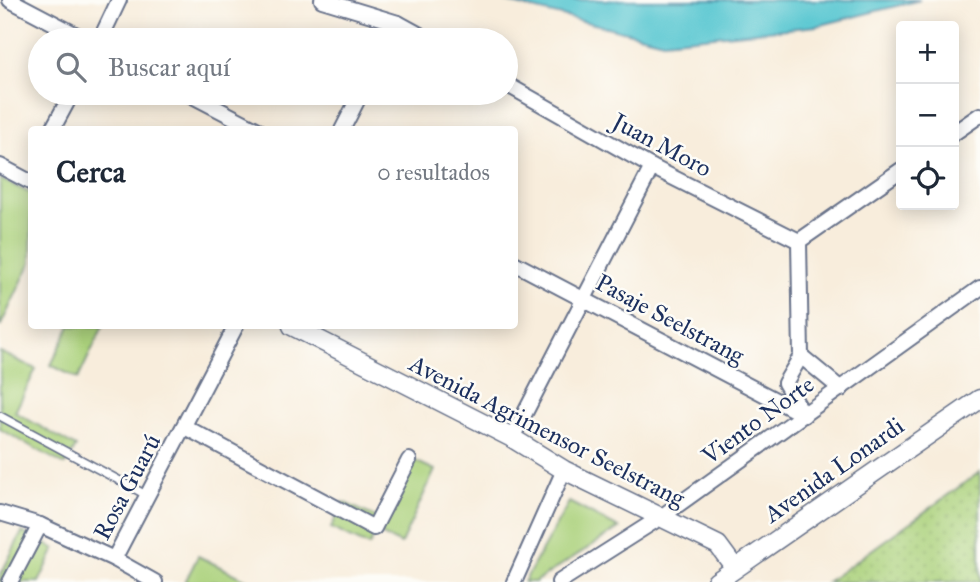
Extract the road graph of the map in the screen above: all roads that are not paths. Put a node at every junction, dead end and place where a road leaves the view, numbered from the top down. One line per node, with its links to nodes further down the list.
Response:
1 (10, 0): 5 (street)
2 (120, 0): 6 (street)
3 (322, 0): 4 (street)
4 (398, 23): 7 (street); 8 (street)
5 (63, 28)
6 (106, 28)
7 (395, 28)
8 (407, 28)
9 (518, 91): 19 (street, Juan Moro)
10 (66, 105): 14 (street)
11 (210, 105): 15 (street)
12 (355, 105): 16 (street)
13 (980, 115): 17 (street)
14 (54, 126)
15 (250, 126)
16 (344, 126)
17 (959, 130)
18 (0, 166): 21 (street)
19 (652, 167): 22 (street, Juan Moro); 25 (street)
20 (896, 173): 22 (street)
21 (28, 176)
22 (799, 241): 28 (street)
23 (518, 264): 25 (street, Pasaje Seelstrang)
24 (980, 288): 29 (street, Viento Norte)
25 (585, 299): 31 (street, Pasaje Seelstrang); 34 (street)
26 (234, 329): 33 (street, Rosa Guarú)
27 (298, 329): 34 (street, Avenida Agrimensor Seelstrang)
28 (802, 356): 29 (street); 31 (street)
29 (841, 389): 31 (street, Viento Norte)
30 (980, 399): 42 (street, Avenida Lonardi)
31 (804, 415): 39 (street, Viento Norte)
32 (0, 416): 37 (lane)
33 (185, 427): 35 (street); 37 (street, Rosa Guarú)
34 (512, 439): 36 (street, Avenida Agrimensor Seelstrang)
35 (409, 460)
36 (564, 470): 39 (street, Avenida Agrimensor Seelstrang); 45 (street)
37 (149, 497): 41 (street, Rosa Guarú)
38 (0, 513): 40 (street, Rosa Guarú)
39 (661, 517): 42 (street, Avenida Agrimensor Seelstrang); 46 (street, Viento Norte)
40 (40, 526): 41 (street, Rosa Guarú); 43 (street)
41 (114, 559): 44 (street)
42 (735, 568): 47 (street, Avenida Lonardi)
43 (10, 582)
44 (155, 582)
45 (514, 582)
46 (559, 582)
47 (716, 582)

